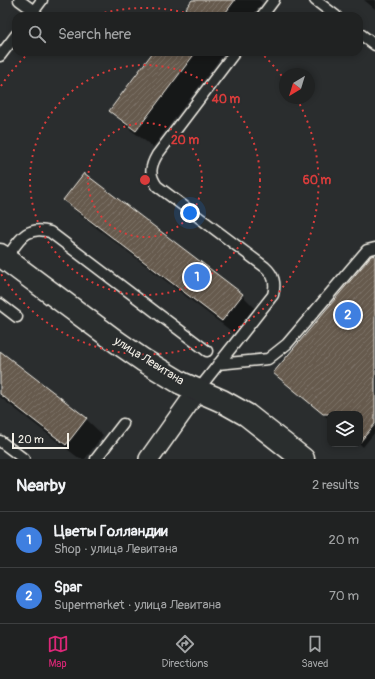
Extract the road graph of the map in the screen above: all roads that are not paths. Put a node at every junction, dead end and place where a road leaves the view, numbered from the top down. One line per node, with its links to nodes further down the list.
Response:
1 (19, 0): 5 (lane)
2 (42, 0): 6 (lane)
3 (274, 0): 7 (lane)
4 (315, 0): 8 (lane)
5 (30, 12)
6 (33, 12)
7 (265, 12)
8 (331, 12)
9 (363, 36): 11 (lane)
10 (12, 40): 12 (lane)
11 (375, 45)
12 (0, 56)
13 (232, 56): 19 (lane)
14 (375, 248): 19 (lane)
15 (2, 260): 18 (lane); 20 (street, улица Левитана)
16 (0, 304): 17 (lane)
17 (17, 317)
18 (207, 351)
19 (218, 364): 20 (lane)
20 (198, 390): 25 (street); 26 (street, улица Левитана)
21 (123, 424): 24 (lane)
22 (0, 441): 23 (lane)
23 (24, 459)
24 (96, 459)
25 (149, 459)
26 (303, 459)

